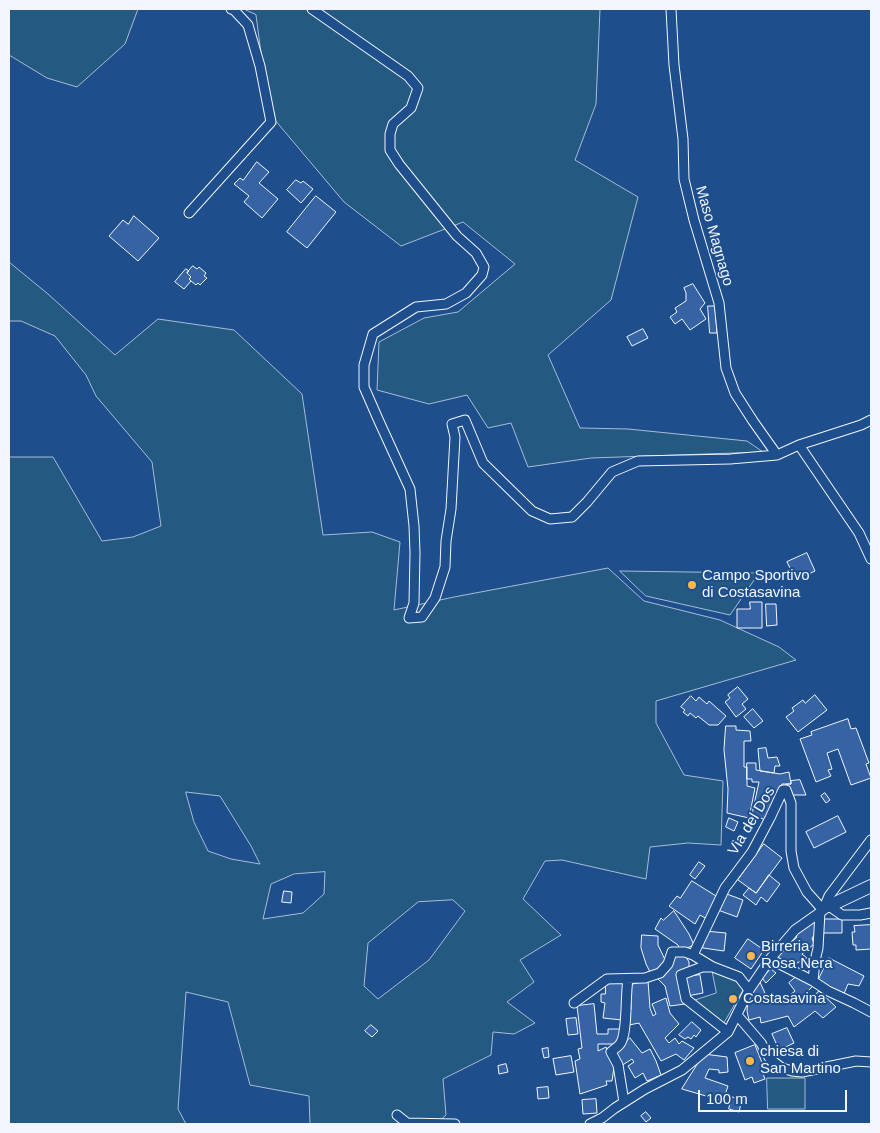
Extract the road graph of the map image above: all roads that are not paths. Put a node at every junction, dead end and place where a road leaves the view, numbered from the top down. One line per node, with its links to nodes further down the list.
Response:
1 (231, 9): 4 (street)
2 (312, 9): 7 (street)
3 (670, 9): 7 (street, Maso Magnago)
4 (189, 213)
5 (871, 420): 6 (street)
6 (798, 445): 7 (street); 8 (street)
7 (777, 455)
8 (871, 559)
9 (871, 840): 11 (street)
10 (871, 886): 11 (street)
11 (824, 909): 12 (street); 13 (street, Via del Dos); 14 (street); 17 (street)
12 (871, 913)
13 (693, 955): 15 (street); 16 (street)
14 (770, 959): 17 (street); 18 (street)
15 (714, 967): 18 (street); 22 (street)
16 (628, 980): 19 (street); 24 (street)
17 (813, 981): 20 (street)
18 (750, 990): 21 (street)
19 (574, 1003)
20 (871, 1012)
21 (737, 1015): 22 (street); 23 (street)
22 (728, 1032): 24 (street)
23 (871, 1062)
24 (624, 1102): 27 (street)
25 (397, 1115): 26 (street)
26 (455, 1124)
27 (590, 1124)

